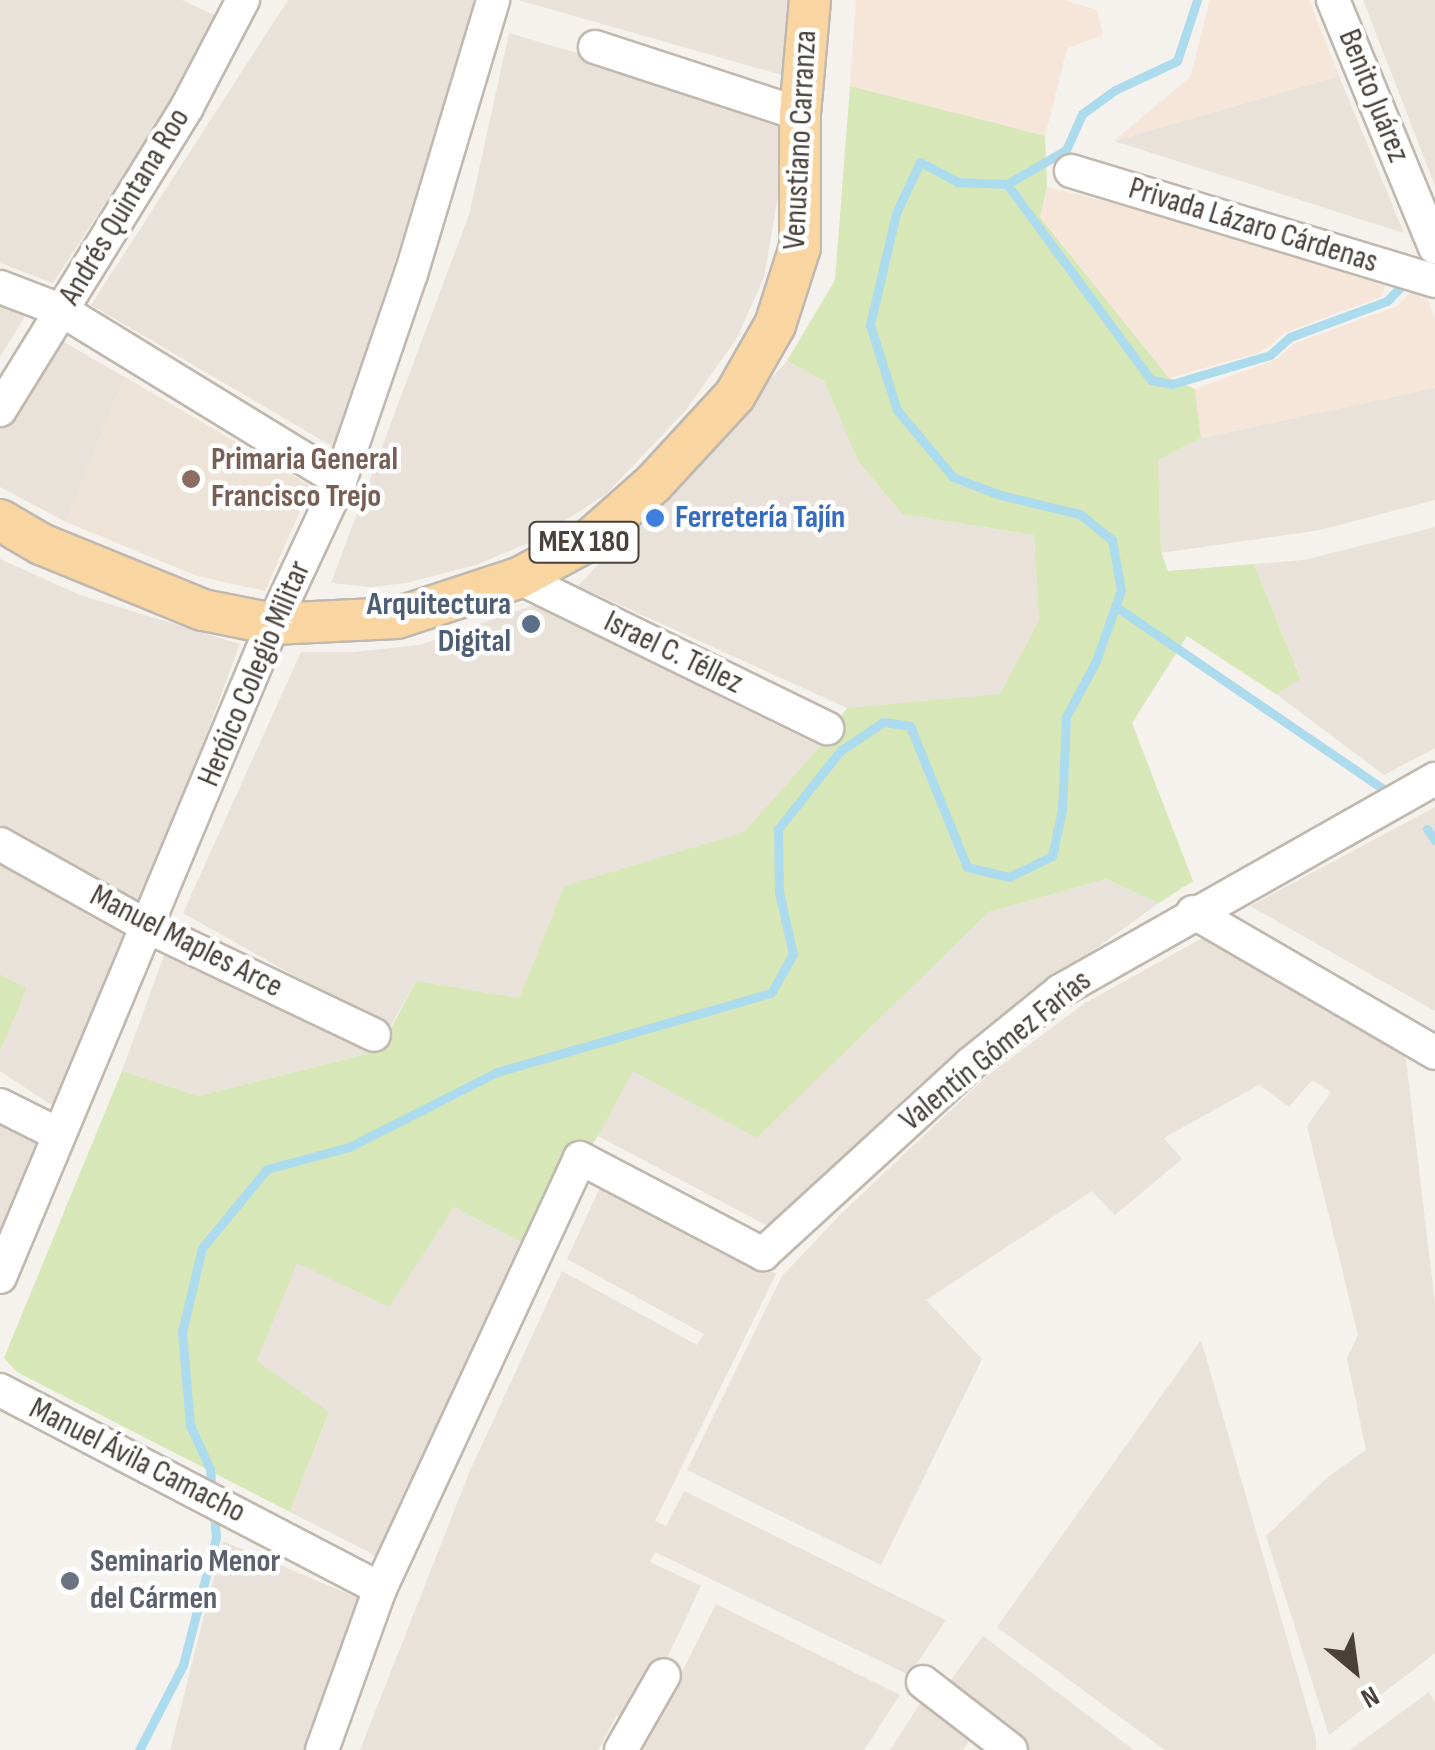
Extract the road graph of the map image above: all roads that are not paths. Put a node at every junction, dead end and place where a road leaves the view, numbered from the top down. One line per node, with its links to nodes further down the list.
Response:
1 (243, 0): 11 (street, Andrés Quintana Roo)
2 (494, 0): 13 (street, Heróico Colegio Militar)
3 (810, 0): 6 (main road, Venustiano Carranza / MEX 180)
4 (1334, 0): 8 (street, Benito Juárez)
5 (595, 47): 6 (street)
6 (800, 114): 15 (main road, Venustiano Carranza / MEX 180)
7 (1070, 171): 9 (street, Privada Lázaro Cárdenas)
8 (1435, 248)
9 (1435, 281)
10 (0, 286): 11 (street)
11 (63, 311): 12 (street, Andrés Quintana Roo); 13 (street)
12 (0, 410)
13 (340, 482): 16 (street, Heróico Colegio Militar)
14 (0, 520): 16 (main road, Venustiano Carranza / MEX 180)
15 (519, 578): 16 (main road, Venustiano Carranza / MEX 180); 17 (street, Israel C. Téllez)
16 (273, 624): 21 (street, Heróico Colegio Militar)
17 (827, 728)
18 (1435, 779): 20 (street, Valentín Gómez Farías)
19 (0, 844): 21 (street, Manuel Maples Arce)
20 (1192, 912): 23 (street); 28 (street, Valentín Gómez Farías)
21 (150, 928): 22 (street, Manuel Maples Arce); 25 (street, Heróico Colegio Militar)
22 (374, 1035)
23 (1435, 1053)
24 (0, 1105): 25 (street)
25 (58, 1134): 26 (street, Heróico Colegio Militar)
26 (0, 1277)
27 (0, 1390): 28 (street, Manuel Ávila Camacho)
28 (380, 1589): 31 (street)
29 (664, 1674): 32 (street)
30 (923, 1682): 33 (street)
31 (322, 1750)
32 (621, 1750)
33 (1011, 1750)

